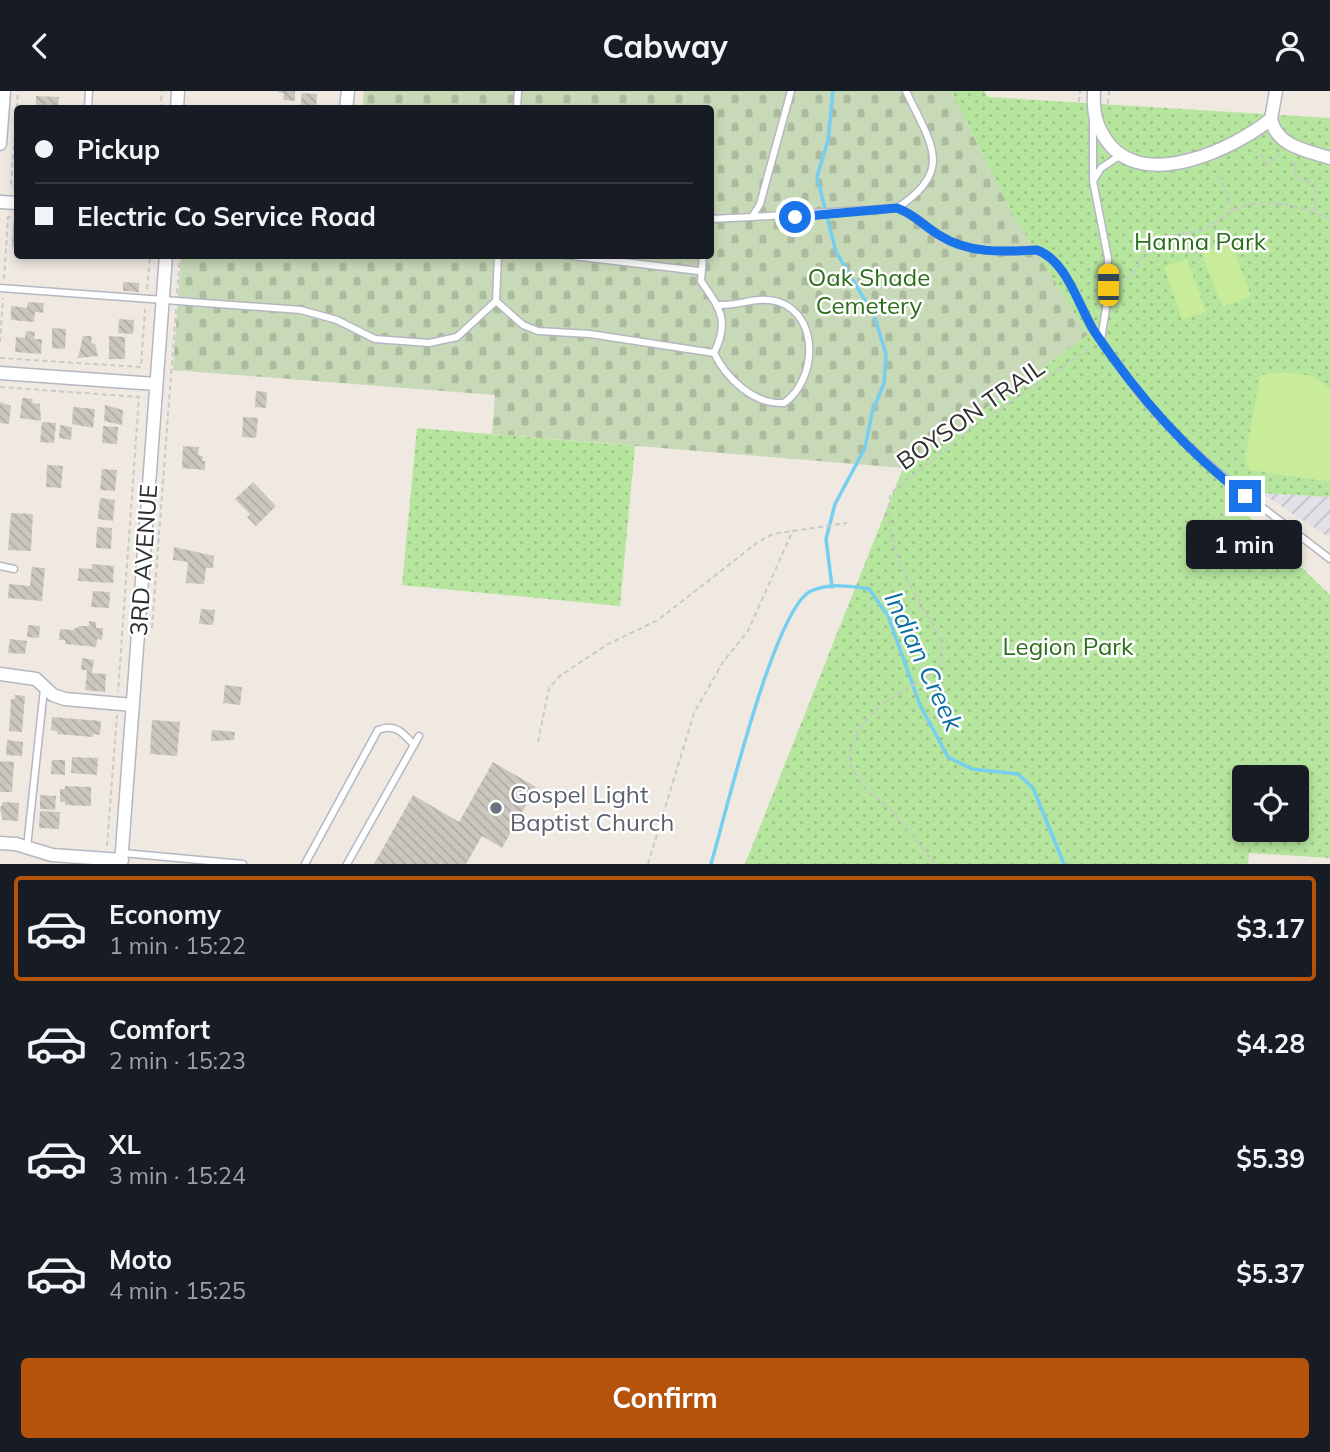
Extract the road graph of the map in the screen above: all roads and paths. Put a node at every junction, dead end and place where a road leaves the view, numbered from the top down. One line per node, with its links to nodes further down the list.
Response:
1 (4, 91): 12 (street)
2 (791, 91): 26 (lane)
3 (906, 91): 22 (lane)
4 (1080, 91): 8 (path)
5 (1094, 91): 10 (street)
6 (1109, 91): 9 (path)
7 (1276, 91): 11 (street)
8 (1079, 102)
9 (1108, 104)
10 (1093, 117): 16 (street); 20 (lane)
11 (1271, 119): 16 (street); 18 (street)
12 (0, 144)
13 (14, 145): 21 (path)
14 (1284, 152): 15 (path)
15 (1261, 154)
16 (1121, 155): 20 (lane)
17 (1296, 155): 24 (path)
18 (1330, 158)
19 (1220, 175): 23 (path)
20 (1093, 181): 37 (lane)
21 (14, 186)
22 (897, 208): 26 (lane); 43 (lane)
23 (1233, 211): 24 (path); 29 (path)
24 (1314, 212): 28 (path)
25 (14, 217): 38 (path)
26 (752, 217): 27 (lane)
27 (714, 219)
28 (1330, 219)
29 (1188, 233): 30 (path); 37 (path)
30 (1196, 257)
31 (150, 259): 39 (path)
32 (166, 259): 41 (street, 3RD AVENUE)
33 (498, 259): 40 (lane)
34 (598, 259): 36 (lane)
35 (701, 259): 36 (lane)
36 (699, 271): 42 (lane)
37 (1108, 285): 43 (lane)
38 (2, 288): 39 (lane); 44 (path)
39 (146, 300): 41 (lane); 46 (path)
40 (496, 301): 41 (lane); 45 (lane)
41 (162, 302): 48 (street, 3RD AVENUE)
42 (719, 305): 45 (lane); 45 (lane)
43 (1101, 340): 52 (lane); 70 (path, BOYSON TRAIL)
44 (0, 342)
45 (714, 353)
46 (0, 358)
47 (0, 373): 48 (street)
48 (156, 384): 58 (street, 3RD AVENUE)
49 (0, 387): 57 (path)
50 (847, 523): 51 (path)
51 (793, 530): 60 (path); 69 (path)
52 (1330, 559)
53 (0, 566): 54 (lane)
54 (14, 569)
55 (0, 674): 56 (street)
56 (44, 686): 57 (street); 63 (lane)
57 (118, 703): 58 (street); 64 (path)
58 (133, 705): 65 (street, 3RD AVENUE)
59 (419, 737): 61 (lane)
60 (538, 742)
61 (414, 745): 67 (lane); 68 (lane)
62 (0, 842): 63 (street)
63 (27, 847): 64 (street)
64 (106, 859): 65 (street)
65 (122, 859): 66 (lane)
66 (243, 864)
67 (305, 864)
68 (347, 864)
69 (648, 864)
70 (935, 864)

